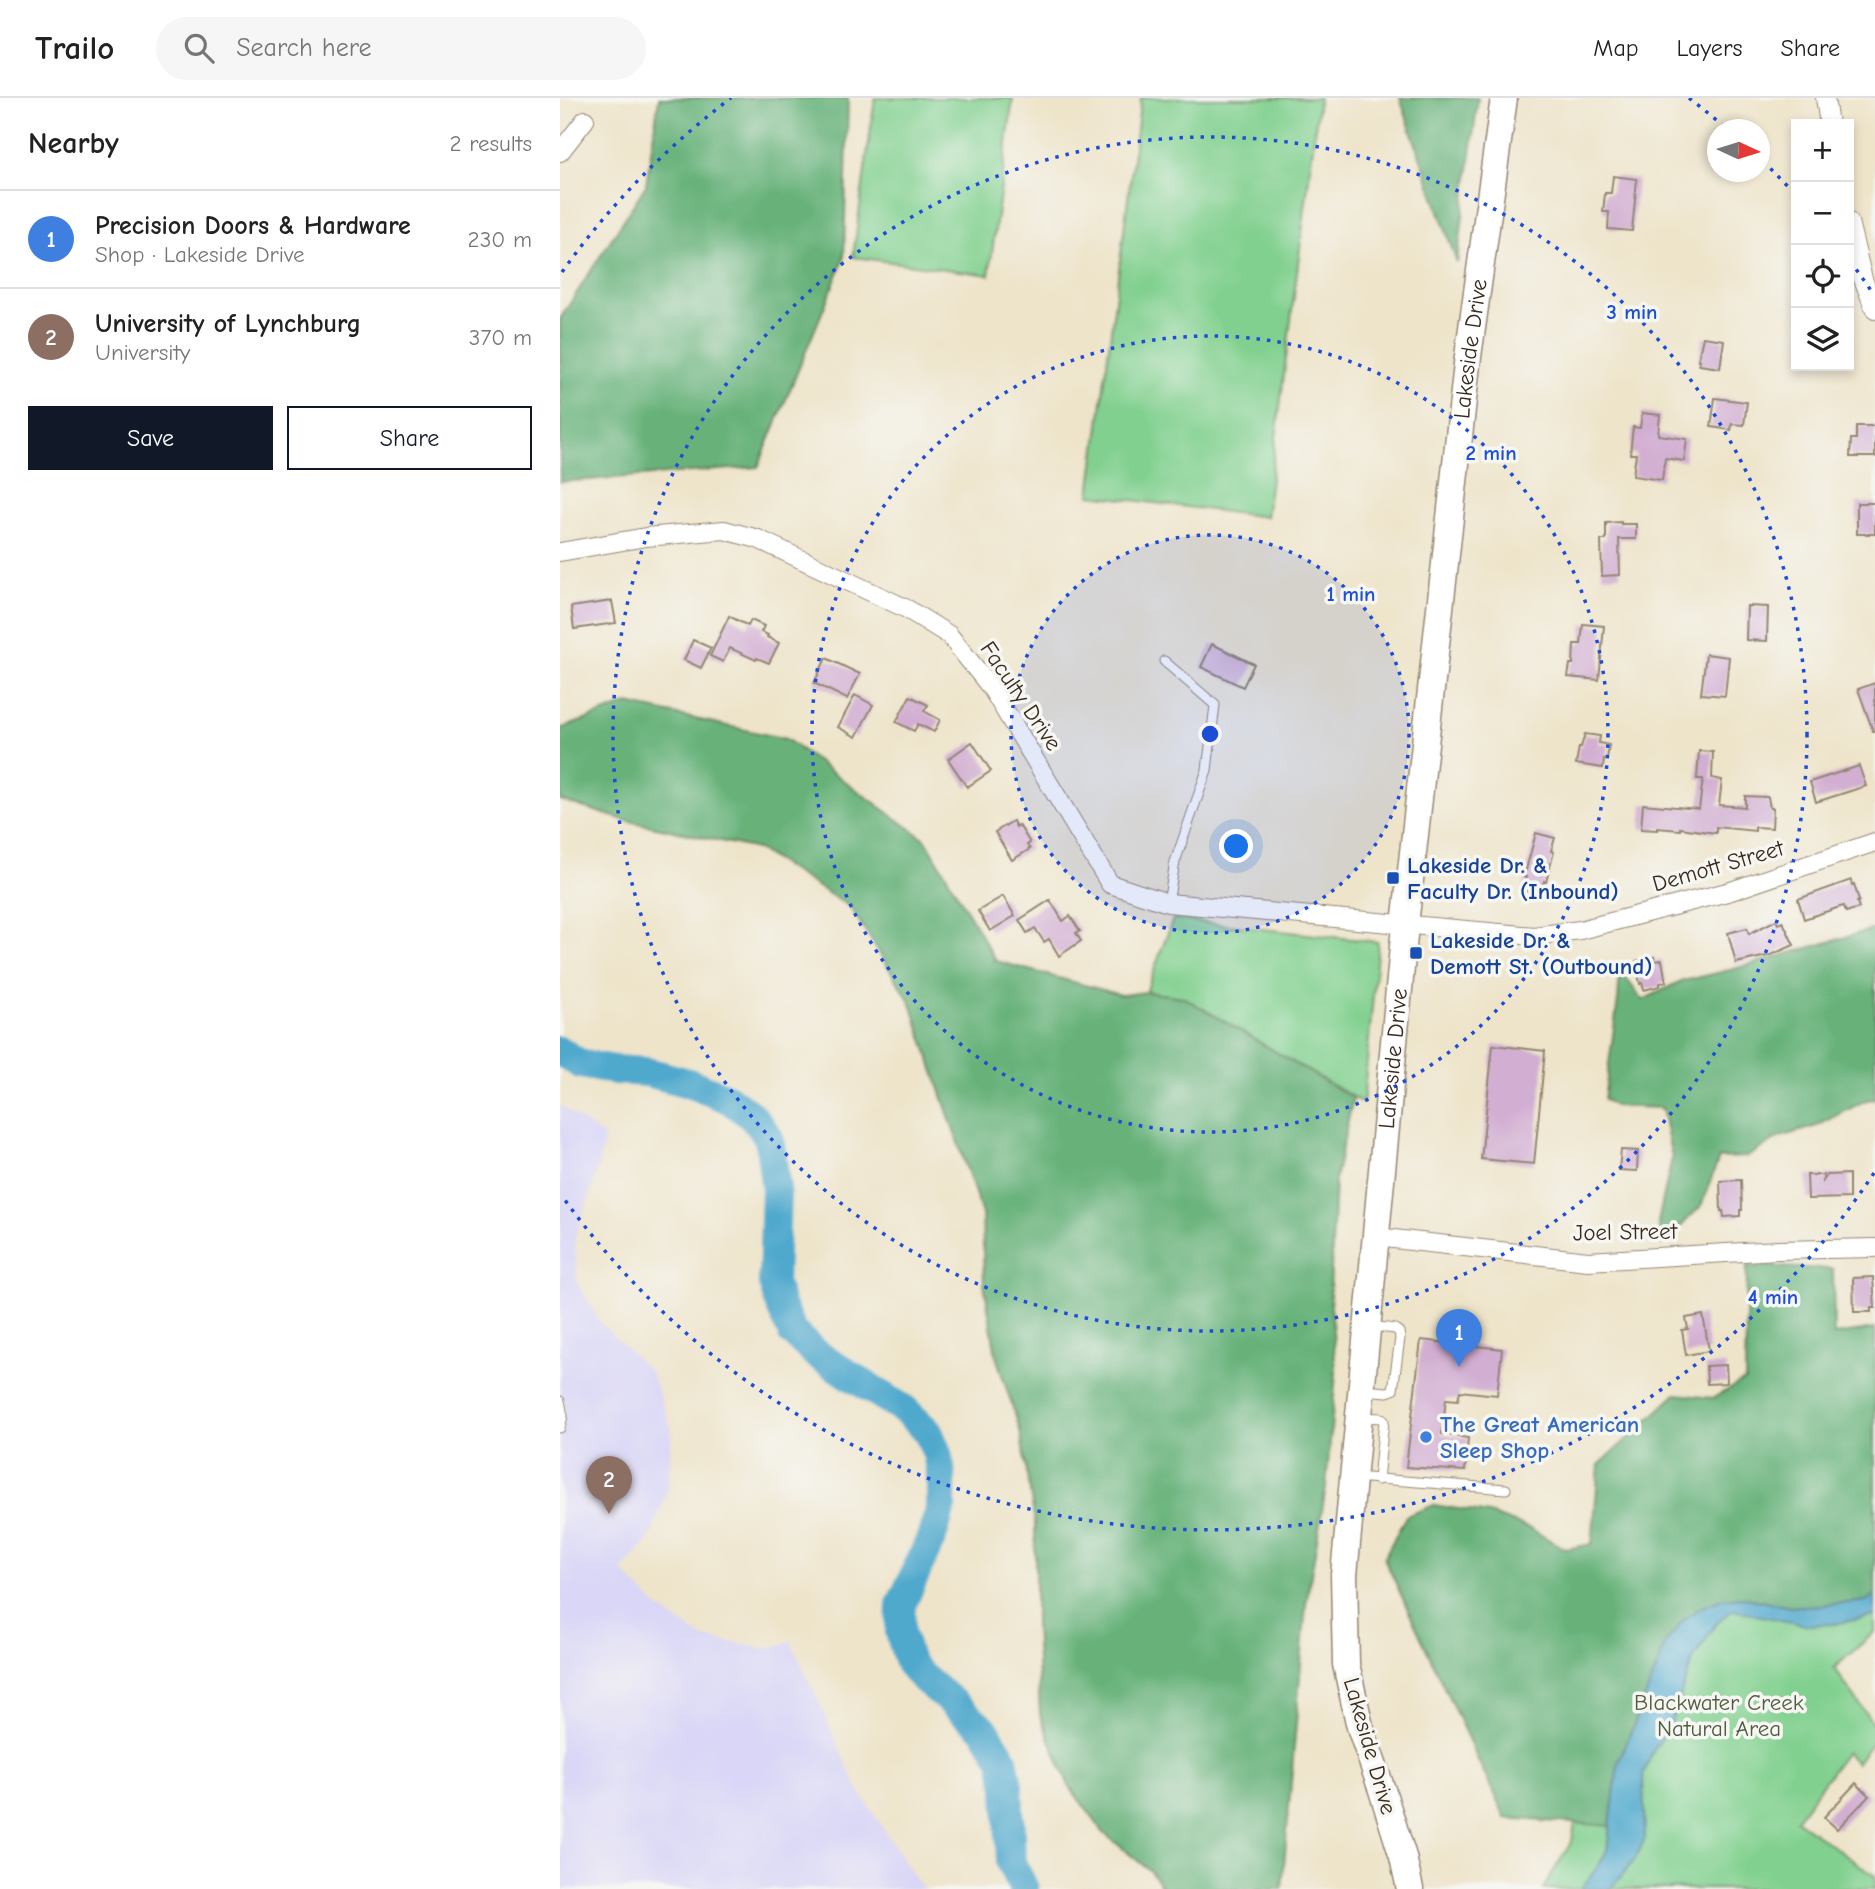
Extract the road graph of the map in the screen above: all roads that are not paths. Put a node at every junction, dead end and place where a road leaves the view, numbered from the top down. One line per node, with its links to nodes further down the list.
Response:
1 (1504, 98): 12 (main road, Lakeside Drive)
2 (1825, 98): 3 (street)
3 (1828, 119)
4 (585, 120): 5 (street)
5 (560, 152)
6 (1854, 242): 7 (street)
7 (1875, 310)
8 (560, 552): 11 (street, Faculty Drive)
9 (1164, 661): 11 (lane)
10 (1875, 842): 12 (street, Demott Street)
11 (1168, 902): 12 (street, Faculty Drive)
12 (1405, 925): 13 (main road, Lakeside Drive)
13 (1376, 1237): 14 (street, Joel Street); 17 (main road, Lakeside Drive)
14 (1875, 1248)
15 (560, 1401): 16 (lane)
16 (560, 1428)
17 (1365, 1478): 18 (lane); 19 (main road, Lakeside Drive)
18 (1506, 1489)
19 (1410, 1889)

